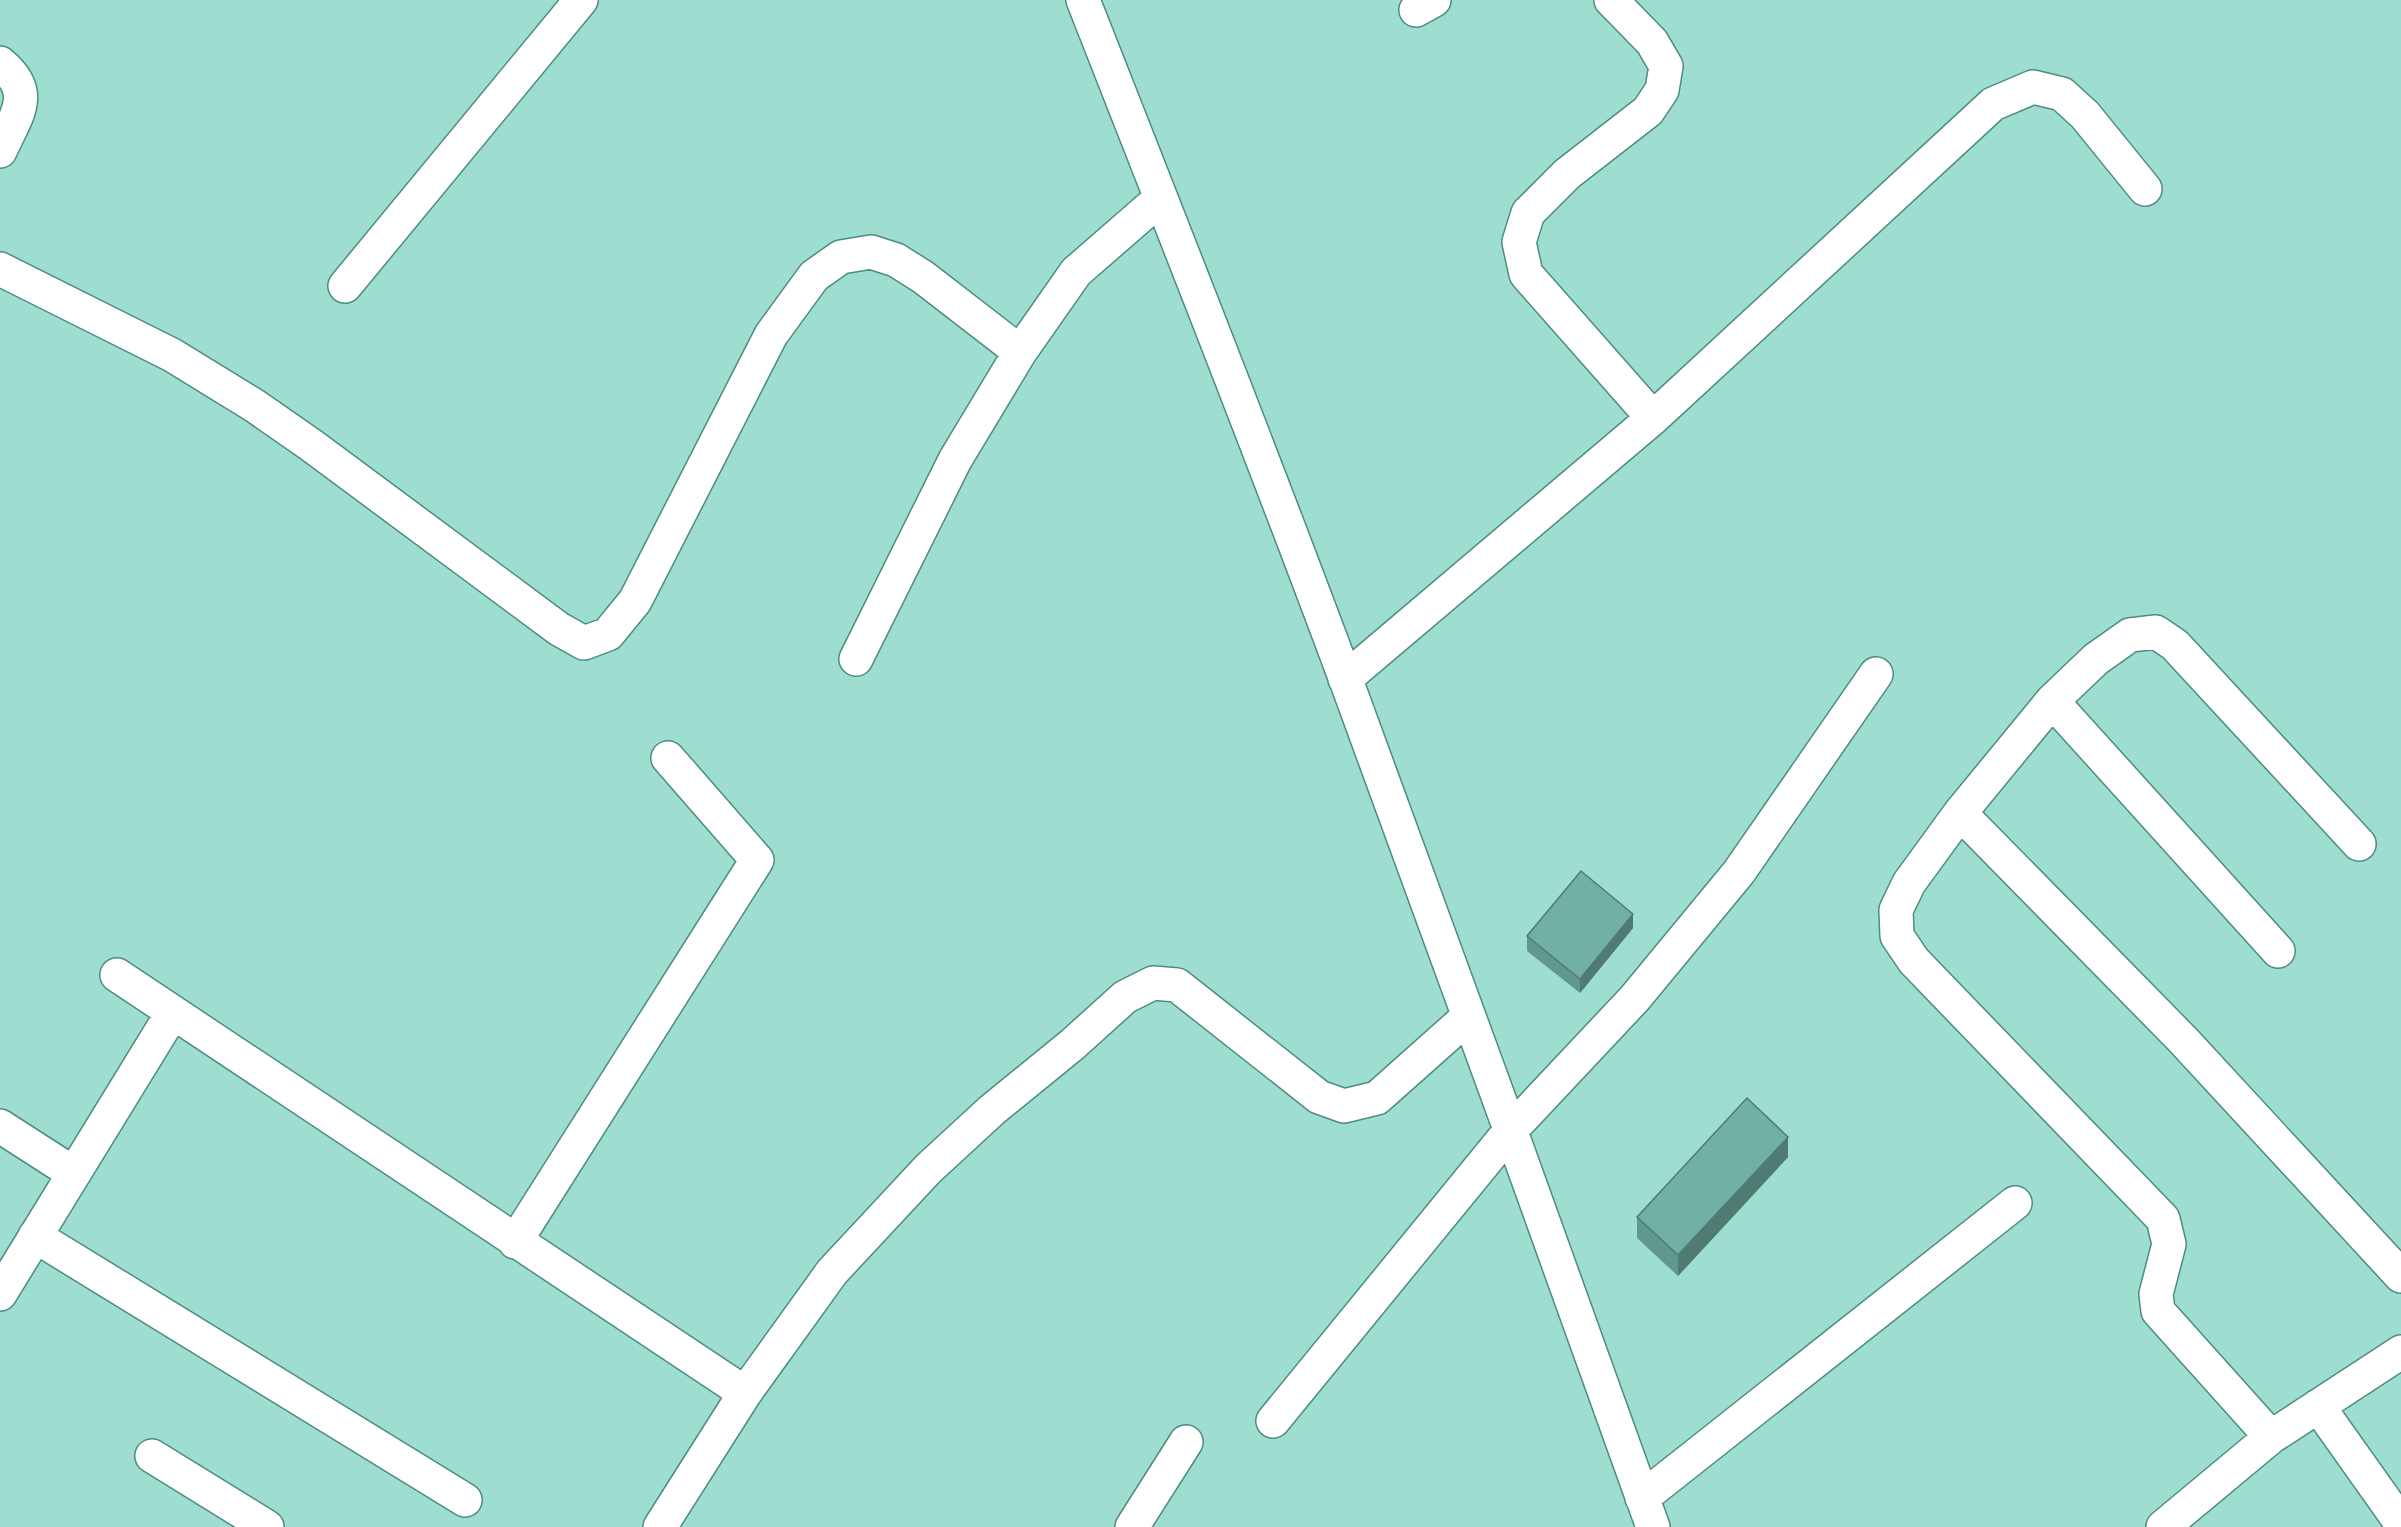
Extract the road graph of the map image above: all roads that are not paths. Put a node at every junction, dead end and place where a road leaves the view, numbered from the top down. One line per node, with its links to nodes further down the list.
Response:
1 (581, 0): 9 (street)
2 (1083, 0): 7 (street)
3 (1611, 0): 11 (street)
4 (0, 63): 5 (street)
5 (0, 151)
6 (2145, 189): 11 (street)
7 (1161, 198): 10 (street); 14 (street)
8 (0, 269): 10 (street)
9 (345, 286)
10 (1020, 352): 12 (street)
11 (1653, 418): 14 (street)
12 (856, 659)
13 (1876, 674): 24 (street)
14 (1346, 679): 22 (street)
15 (2052, 701): 17 (street); 18 (street); 19 (street)
16 (668, 758): 28 (street)
17 (1960, 813): 29 (street); 35 (street)
18 (2359, 844)
19 (2278, 951)
20 (117, 975): 21 (street)
21 (173, 1012): 25 (street); 28 (street)
22 (1468, 1017): 24 (street); 32 (street)
23 (0, 1126): 25 (street)
24 (1510, 1131): 34 (street); 39 (street)
25 (73, 1173): 27 (street)
26 (2015, 1203): 39 (street)
27 (35, 1236): 30 (street); 38 (street)
28 (515, 1242): 32 (street)
29 (2401, 1276)
30 (0, 1294)
31 (2401, 1352): 33 (street)
32 (746, 1393): 42 (street)
33 (2318, 1406): 35 (street); 40 (street)
34 (1273, 1421)
35 (2271, 1437): 44 (street)
36 (1186, 1442): 43 (street)
37 (152, 1456): 41 (street)
38 (465, 1500)
39 (1648, 1513)
40 (2401, 1523)
41 (267, 1527)
42 (660, 1527)
43 (1132, 1527)
44 (2163, 1527)

